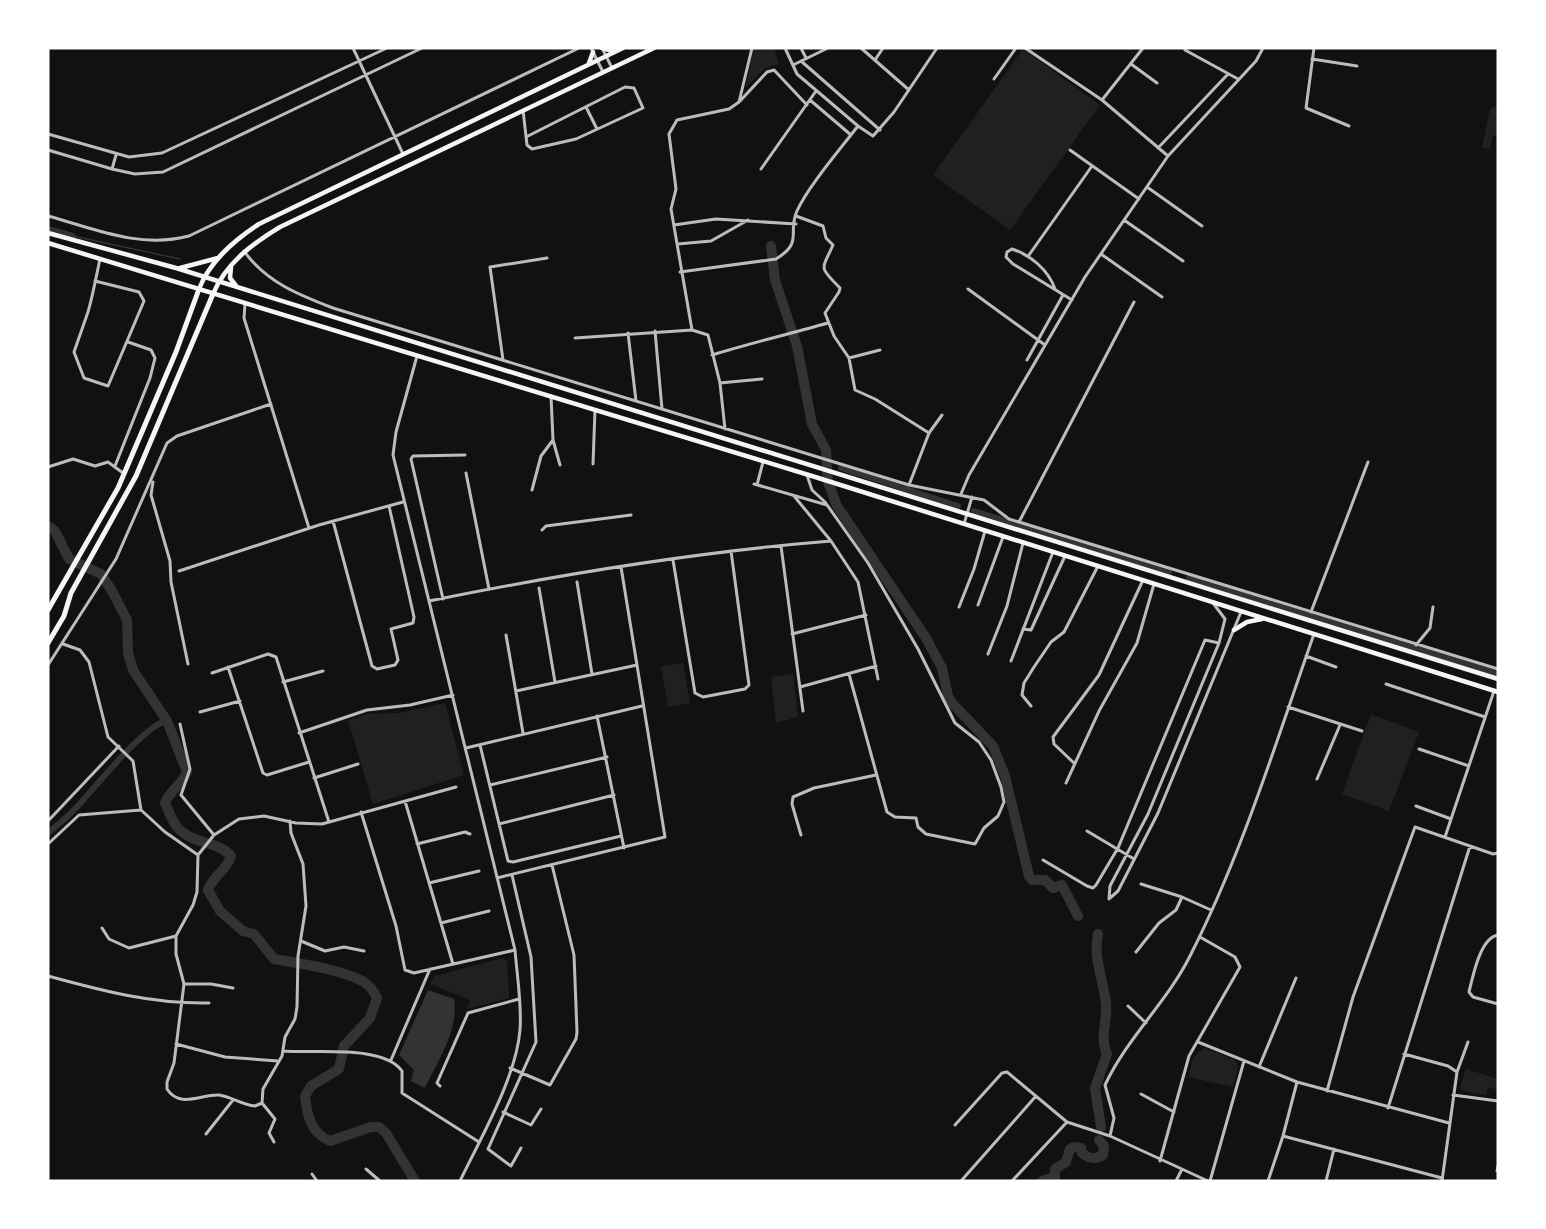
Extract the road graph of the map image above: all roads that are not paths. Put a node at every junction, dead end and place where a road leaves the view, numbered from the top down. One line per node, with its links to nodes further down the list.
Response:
1 (387, 48): 29 (street)
2 (422, 48): 37 (street)
3 (577, 48): 55 (street)
4 (602, 48): 22 (main road); 23 (street)
5 (623, 48): 22 (main road)
6 (654, 48): 34 (main road)
7 (752, 48): 45 (street)
8 (784, 48): 31 (street)
9 (801, 48): 24 (street)
10 (828, 48): 24 (street)
11 (861, 48): 26 (street)
12 (883, 48): 26 (street)
13 (938, 48): 41 (street)
14 (1016, 48): 38 (street)
15 (1025, 48): 44 (street)
16 (1142, 48): 30 (street)
17 (1263, 48): 39 (street)
18 (1314, 48): 25 (street)
19 (355, 49): 29 (street)
20 (592, 50): 27 (street); 33 (main road)
21 (1185, 50): 36 (street)
22 (616, 51): 23 (main road)
23 (606, 56): 27 (main road); 34 (street)
24 (806, 58): 28 (street)
25 (1312, 59): 32 (street); 50 (street)
26 (875, 60): 41 (street)
27 (597, 61): 33 (main road); 35 (street)
28 (801, 61): 31 (street); 52 (street)
29 (360, 62): 37 (street); 60 (street)
30 (1131, 64): 40 (street); 44 (street)
31 (793, 65): 42 (street)
32 (1357, 66)
33 (584, 67): 61 (main road)
34 (612, 68): 35 (main road)
35 (603, 72): 48 (main road)
36 (1228, 74): 39 (street); 57 (street)
37 (366, 75): 55 (street); 64 (street)
38 (994, 79)
39 (1238, 79): 62 (street)
40 (1157, 83)
41 (909, 90): 52 (street)
42 (816, 91): 43 (street); 49 (street)
43 (810, 100): 46 (street); 54 (street)
44 (1102, 100): 57 (street)
45 (739, 102): 46 (street); 73 (street)
46 (807, 105): 65 (street)
47 (586, 107): 51 (street); 51 (street); 56 (street)
48 (523, 110): 56 (street); 78 (main road)
49 (858, 126): 52 (street); 54 (street)
50 (1349, 126)
51 (597, 130): 56 (street)
52 (880, 130)
53 (48, 134): 60 (street)
54 (851, 135): 69 (street)
55 (395, 136): 61 (street); 68 (street)
56 (526, 137)
57 (1158, 148): 62 (street)
58 (48, 150): 64 (street)
59 (1070, 150): 63 (street)
60 (116, 154): 64 (street)
61 (403, 154): 81 (main road)
62 (1167, 156): 66 (street)
63 (1092, 166): 67 (street); 80 (street)
64 (112, 169)
65 (761, 169)
66 (1147, 187): 67 (street); 74 (street)
67 (1139, 199): 71 (street)
68 (48, 216)
69 (796, 216): 72 (street); 101 (street)
70 (749, 220): 72 (street); 73 (street); 77 (street)
71 (1124, 220): 79 (street); 84 (street)
72 (796, 224): 87 (street)
73 (674, 225): 77 (street)
74 (1202, 226)
75 (48, 233): 86 (main road)
76 (48, 243): 83 (main road)
77 (678, 244): 87 (street)
78 (244, 251): 85 (main road); 113 (street)
79 (1101, 254): 97 (street); 98 (street)
80 (1029, 255): 91 (street); 91 (street)
81 (218, 258): 86 (main road); 88 (main road)
82 (547, 258): 113 (street)
83 (100, 259): 89 (street); 92 (main road)
84 (1183, 261)
85 (233, 263): 90 (main road); 93 (main road)
86 (176, 268): 88 (main road)
87 (680, 272): 102 (street)
88 (203, 278): 90 (main road); 92 (main road)
89 (95, 281): 107 (street); 107 (street)
90 (218, 283): 93 (main road); 95 (main road)
91 (1055, 288): 96 (street)
92 (199, 289): 95 (main road); 134 (highway)
93 (238, 289): 145 (main road)
94 (968, 289): 106 (street)
95 (213, 294): 100 (main road); 187 (highway)
96 (1063, 294): 98 (street); 106 (street)
97 (1162, 297)
98 (1072, 300): 108 (street)
99 (1134, 302): 148 (street)
100 (245, 304): 111 (main road); 119 (street)
101 (828, 323): 110 (street); 112 (street)
102 (692, 330): 103 (street); 110 (street)
103 (655, 331): 104 (street); 120 (street)
104 (628, 333): 105 (street); 118 (street)
105 (575, 338)
106 (1038, 341): 108 (street); 114 (street)
107 (128, 342): 131 (street)
108 (1045, 345): 139 (street)
109 (880, 350): 112 (street)
110 (712, 355): 116 (street)
111 (417, 356): 117 (main road); 142 (street)
112 (849, 358): 124 (street)
113 (503, 360): 118 (street)
114 (1027, 360)
115 (762, 379): 116 (street)
116 (720, 383): 123 (street)
117 (551, 396): 121 (main road); 125 (street)
118 (636, 401): 120 (street)
119 (271, 404): 136 (street); 150 (street)
120 (662, 409): 123 (street)
121 (596, 410): 127 (main road); 129 (street)
122 (942, 415): 124 (street)
123 (725, 429): 137 (street)
124 (929, 433): 137 (street)
125 (553, 440): 130 (street); 138 (street)
126 (465, 455): 171 (street)
127 (763, 462): 135 (main road); 140 (street)
128 (1368, 462): 179 (street)
129 (593, 464)
130 (560, 465)
131 (115, 466): 132 (street); 134 (street)
132 (48, 467)
133 (466, 473): 170 (street)
134 (124, 474): 177 (highway)
135 (809, 476): 143 (street); 149 (main road)
136 (154, 477): 189 (street); 194 (street)
137 (909, 485): 139 (street)
138 (532, 490)
139 (962, 495): 141 (street)
140 (795, 496): 143 (street); 154 (street)
141 (972, 497): 145 (street); 148 (street)
142 (403, 502): 144 (street); 173 (street)
143 (828, 505): 236 (street)
144 (389, 506): 147 (street); 147 (street)
145 (968, 514): 149 (street); 166 (main road)
146 (631, 515): 151 (street)
147 (333, 521): 150 (street)
148 (1019, 522): 164 (street)
149 (964, 525): 152 (main road)
150 (309, 528): 163 (street)
151 (542, 530)
152 (984, 531): 153 (main road); 176 (street)
153 (1002, 537): 155 (main road); 174 (street)
154 (831, 541): 156 (street); 180 (street)
155 (1023, 543): 158 (main road); 191 (street)
156 (781, 546): 157 (street); 185 (street)
157 (731, 551): 160 (street); 160 (street)
158 (1053, 552): 159 (main road); 182 (street)
159 (1065, 556): 161 (main road); 182 (street)
160 (673, 560): 162 (street)
161 (1098, 566): 165 (main road); 216 (street)
162 (621, 567): 170 (street); 196 (street)
163 (179, 571)
164 (1181, 571): 166 (street); 179 (street)
165 (1143, 580): 168 (main road); 233 (street)
166 (1178, 580): 206 (main road)
167 (577, 582): 203 (street)
168 (1154, 584): 172 (main road); 233 (street)
169 (539, 588): 208 (street)
170 (489, 589): 171 (street)
171 (443, 599): 173 (street)
172 (1211, 601): 178 (main road); 188 (street)
173 (429, 602): 213 (street)
174 (978, 605)
175 (1433, 607): 190 (street)
176 (958, 608)
177 (48, 610)
178 (1241, 612): 181 (main road); 183 (street)
179 (1311, 612): 190 (street)
180 (866, 615): 185 (street); 197 (street)
181 (1265, 619): 183 (main road); 184 (main road)
182 (1023, 629): 193 (street)
183 (1234, 630): 266 (street)
184 (1314, 633): 192 (street); 212 (main road)
185 (792, 634): 210 (street)
186 (506, 635): 211 (street)
187 (49, 640)
188 (1219, 643): 262 (street); 265 (street)
189 (63, 644): 195 (street); 228 (street)
190 (1416, 645): 200 (street)
191 (988, 654)
192 (1306, 656): 199 (street); 217 (street)
193 (1011, 661)
194 (188, 664)
195 (48, 665)
196 (637, 665): 203 (street); 215 (street)
197 (876, 666): 204 (street); 205 (street)
198 (228, 667): 202 (street); 207 (street); 214 (street)
199 (1336, 667)
200 (1498, 669)
201 (323, 671): 207 (street)
202 (212, 673)
203 (592, 674): 208 (street)
204 (849, 674): 210 (street); 236 (street)
205 (878, 679)
206 (1498, 680)
207 (283, 682): 225 (street)
208 (555, 682): 211 (street)
209 (1386, 684): 221 (street)
210 (800, 687): 218 (street)
211 (516, 691): 226 (street)
212 (1496, 691): 221 (street)
213 (453, 695): 225 (street); 229 (street)
214 (240, 701): 219 (street); 232 (street)
215 (643, 705): 220 (street); 261 (street)
216 (1031, 706)
217 (1288, 707): 223 (street); 275 (street)
218 (803, 711)
219 (200, 712)
220 (597, 716): 226 (street); 231 (street)
221 (1485, 717): 235 (street)
222 (180, 724): 254 (street)
223 (1340, 724): 224 (street); 238 (street)
224 (1362, 730)
225 (299, 733): 232 (street)
226 (523, 733): 227 (street)
227 (480, 745): 229 (street); 240 (street)
228 (119, 746): 245 (street); 248 (street)
229 (466, 748): 271 (street)
230 (1419, 749): 235 (street)
231 (607, 757): 240 (street); 242 (street)
232 (309, 762): 237 (street)
233 (1074, 763): 239 (street)
234 (358, 764): 237 (street)
235 (1469, 766): 247 (street)
236 (876, 775): 255 (street)
237 (314, 778): 250 (street)
238 (1317, 779)
239 (1066, 783)
240 (490, 785): 251 (street)
241 (456, 787): 243 (street)
242 (614, 795): 251 (street); 256 (street)
243 (405, 801): 246 (street); 259 (street)
244 (1416, 806): 247 (street)
245 (141, 810): 258 (street); 263 (street)
246 (361, 812): 250 (street); 287 (street)
247 (1451, 819): 257 (street)
248 (48, 820)
249 (290, 821): 250 (street); 254 (street); 282 (street)
250 (329, 822)
251 (499, 824): 256 (street)
252 (1087, 831): 262 (street)
253 (470, 834): 259 (street)
254 (213, 835): 263 (street)
255 (801, 835)
256 (621, 836): 261 (street)
257 (1445, 837): 260 (street); 312 (street)
258 (48, 844)
259 (417, 844): 272 (street)
260 (1470, 846): 264 (street); 302 (street)
261 (624, 848): 268 (street)
262 (1118, 849): 265 (street); 267 (street)
263 (199, 853): 280 (street)
264 (1496, 853)
265 (1126, 854): 266 (street); 266 (street)
266 (1134, 859)
267 (1043, 860)
268 (552, 865): 270 (street); 309 (street)
269 (479, 871): 272 (street)
270 (511, 874): 271 (street); 309 (street)
271 (497, 878): 283 (street)
272 (429, 883): 277 (street)
273 (1142, 884): 274 (street)
274 (1182, 897): 275 (street); 285 (street)
275 (1211, 910): 281 (street)
276 (489, 911): 277 (street)
277 (441, 923): 286 (street)
278 (102, 928): 280 (street)
279 (1498, 935): 295 (street)
280 (176, 936): 290 (street)
281 (1200, 937): 297 (street); 298 (street)
282 (301, 942): 284 (street); 301 (street)
283 (515, 950): 286 (street); 292 (street)
284 (364, 951)
285 (1136, 952)
286 (453, 964): 287 (street)
287 (430, 969): 304 (street)
288 (48, 976): 293 (street)
289 (1296, 978): 306 (street)
290 (184, 984): 291 (street); 293 (street)
291 (232, 988)
292 (519, 999): 307 (street); 311 (street)
293 (182, 1003): 294 (street); 300 (street)
294 (209, 1003)
295 (1498, 1004)
296 (1128, 1006): 297 (street)
297 (1146, 1023): 327 (street)
298 (1198, 1042): 305 (street); 322 (street)
299 (1468, 1042): 308 (street)
300 (176, 1044): 303 (street); 316 (street)
301 (283, 1051): 303 (street); 304 (street)
302 (1404, 1054): 308 (street); 319 (street)
303 (278, 1060): 318 (street)
304 (392, 1060): 330 (street)
305 (1244, 1060): 306 (street); 346 (street)
306 (1259, 1066): 310 (street)
307 (510, 1068): 309 (street); 330 (street)
308 (1457, 1072): 314 (street)
309 (522, 1074): 321 (street)
310 (1297, 1082): 312 (street); 328 (street)
311 (440, 1086)
312 (1327, 1091): 319 (street)
313 (1141, 1094): 322 (street)
314 (1453, 1095): 317 (street); 324 (street)
315 (1036, 1096): 323 (street); 325 (street); 343 (street)
316 (233, 1100): 318 (street); 326 (street)
317 (1498, 1101)
318 (262, 1103): 329 (street)
319 (1388, 1108): 324 (street)
320 (540, 1110): 321 (street)
321 (503, 1112): 331 (street)
322 (1174, 1112): 333 (street)
323 (1067, 1122): 327 (street); 344 (street)
324 (1449, 1123): 339 (street)
325 (955, 1125)
326 (206, 1134)
327 (1110, 1136): 333 (street)
328 (1283, 1136): 332 (street); 347 (street)
329 (274, 1142)
330 (478, 1142): 342 (street)
331 (521, 1148)
332 (1334, 1149): 339 (street); 348 (street)
333 (1160, 1161): 336 (street)
334 (1498, 1166): 337 (street)
335 (366, 1169): 341 (street)
336 (1181, 1171): 345 (street); 346 (street)
337 (1497, 1171)
338 (312, 1174): 340 (street)
339 (1442, 1180)
340 (317, 1181)
341 (380, 1181)
342 (460, 1181)
343 (961, 1181)
344 (1012, 1181)
345 (1176, 1181)
346 (1209, 1181)
347 (1268, 1181)
348 (1326, 1181)

